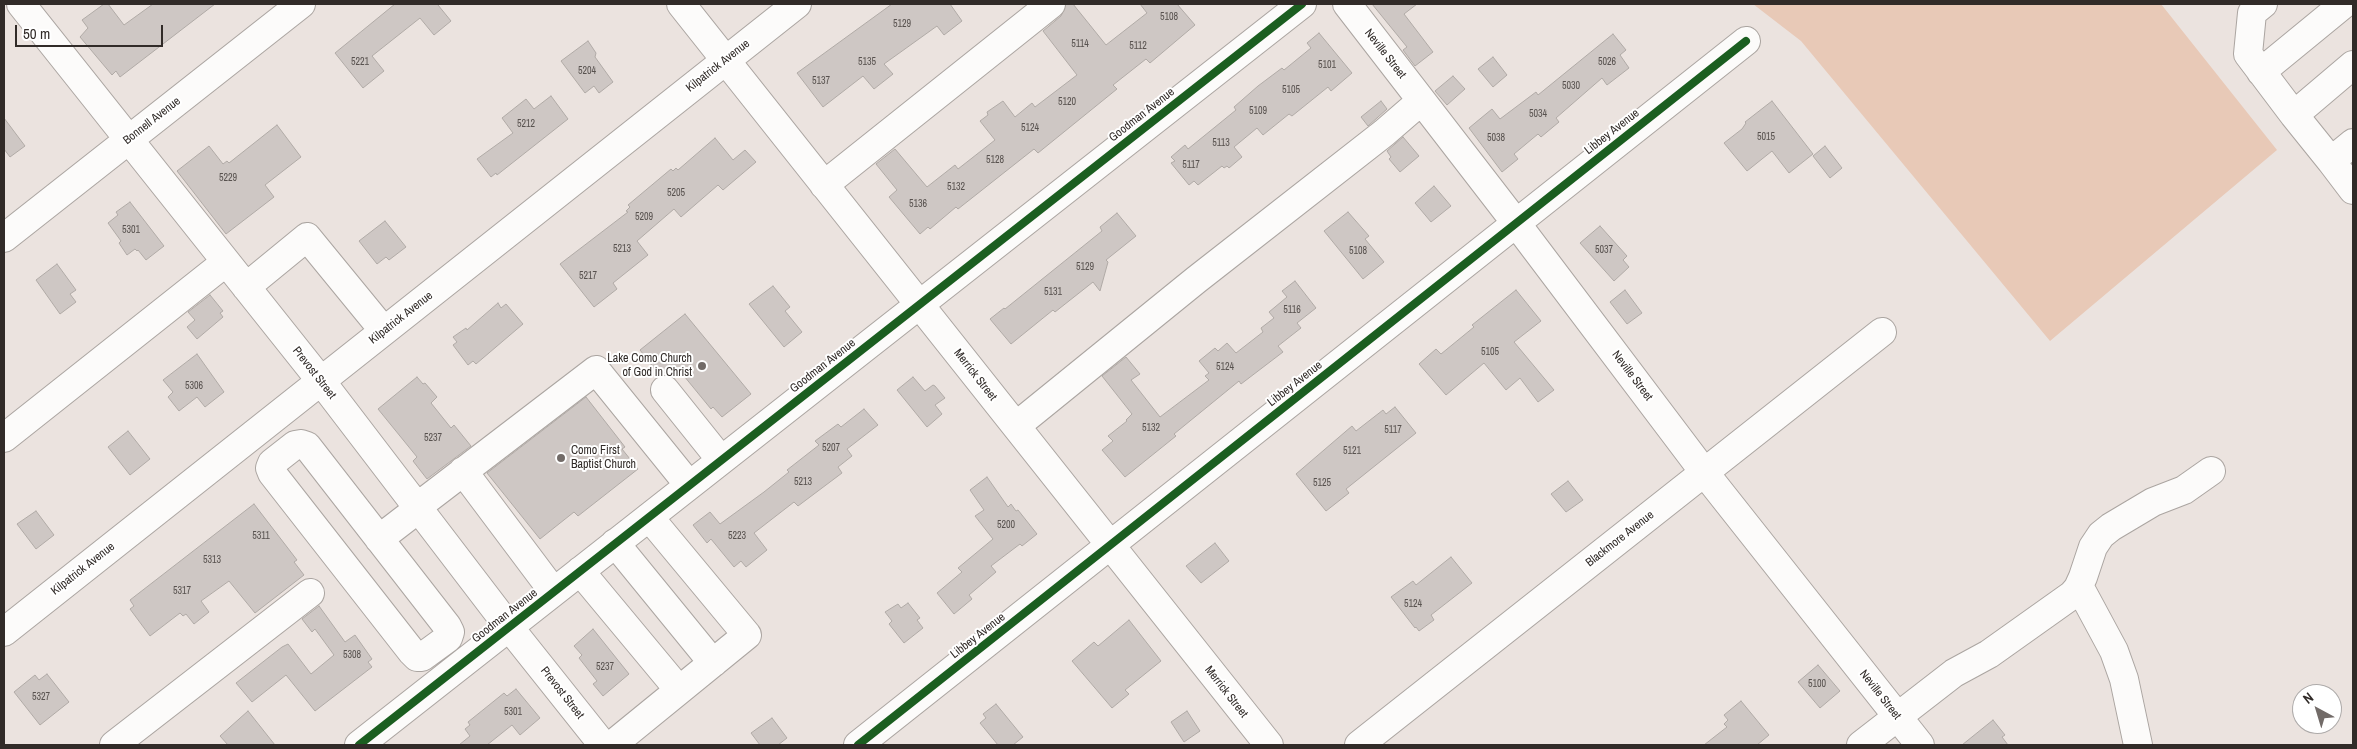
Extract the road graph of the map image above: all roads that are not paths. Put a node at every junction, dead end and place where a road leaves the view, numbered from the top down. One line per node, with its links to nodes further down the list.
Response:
1 (21, 4): 16 (street, Prevost Street)
2 (301, 4): 16 (street, Bonnell Avenue)
3 (681, 4): 11 (street, Merrick Street)
4 (798, 4): 11 (street, Kilpatrick Avenue)
5 (1051, 4): 19 (street)
6 (1302, 4): 25 (street, Goodman Avenue)
7 (1346, 4): 14 (street, Neville Street)
8 (2263, 4): 13 (street)
9 (2344, 4): 13 (street)
10 (1746, 41): 21 (street, Libbey Avenue)
11 (726, 60): 19 (street, Merrick Street); 26 (street, Kilpatrick Avenue)
12 (2353, 65): 15 (street)
13 (2261, 72): 15 (street)
14 (1422, 101): 21 (street, Neville Street); 30 (street)
15 (2294, 115): 18 (street)
16 (129, 140): 22 (street, Bonnell Avenue); 23 (street, Prevost Street)
17 (2353, 143): 18 (street)
18 (2331, 161): 20 (street)
19 (824, 184): 25 (street, Merrick Street)
20 (2353, 190)
21 (1516, 223): 37 (street, Neville Street); 43 (street, Libbey Avenue)
22 (4, 238)
23 (226, 262): 24 (street, Prevost Street); 32 (street)
24 (246, 286): 26 (street); 28 (street, Prevost Street)
25 (919, 304): 30 (street, Merrick Street); 34 (street, Goodman Avenue)
26 (384, 331): 28 (street, Kilpatrick Avenue)
27 (1882, 332): 37 (street, Blackmore Avenue)
28 (321, 381): 31 (street, Kilpatrick Avenue); 39 (street, Prevost Street)
29 (665, 390): 34 (street)
30 (1016, 426): 43 (street, Merrick Street)
31 (262, 427): 33 (street); 49 (street, Kilpatrick Avenue)
32 (4, 438)
33 (284, 454): 41 (street); 50 (street)
34 (721, 460): 38 (street, Goodman Avenue)
35 (463, 471): 38 (street); 39 (street); 46 (street)
36 (2211, 471): 45 (street)
37 (1704, 472): 54 (street, Neville Street); 61 (street, Blackmore Avenue)
38 (689, 485): 40 (street, Goodman Avenue)
39 (418, 508): 41 (street); 48 (street, Prevost Street)
40 (649, 517): 42 (street, Goodman Avenue); 51 (street)
41 (379, 539): 50 (street)
42 (615, 544): 44 (street, Goodman Avenue); 51 (street)
43 (1110, 545): 59 (street, Libbey Avenue); 60 (street, Merrick Street)
44 (580, 571): 46 (street, Goodman Avenue); 53 (street)
45 (2079, 586): 54 (street); 64 (street)
46 (553, 592): 48 (street, Goodman Avenue)
47 (310, 593): 55 (street)
48 (509, 627): 52 (street, Goodman Avenue); 57 (street, Prevost Street)
49 (4, 632)
50 (429, 651): 52 (street)
51 (713, 663): 53 (street)
52 (448, 675): 56 (street, Goodman Avenue)
53 (679, 690): 58 (street)
54 (1897, 716): 62 (street); 63 (street, Neville Street)
55 (114, 745)
56 (359, 745)
57 (603, 745)
58 (612, 745)
59 (858, 745)
60 (1268, 745)
61 (1359, 745)
62 (1861, 745)
63 (1920, 745)
64 (2138, 745)

